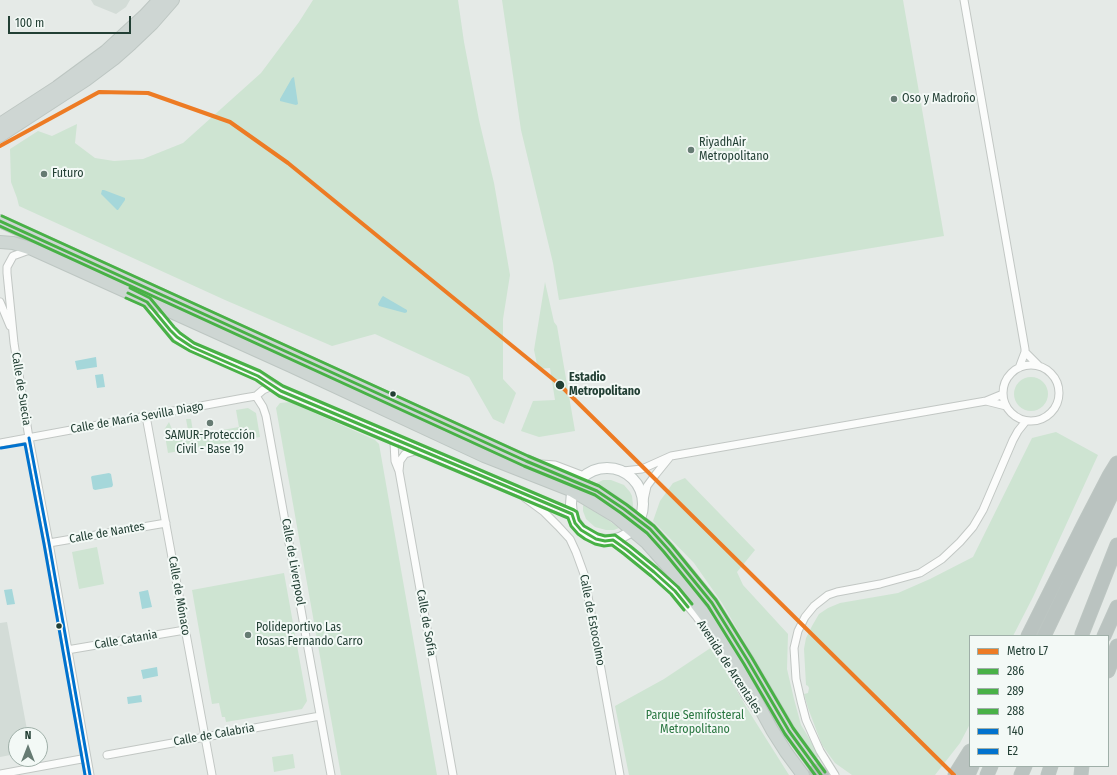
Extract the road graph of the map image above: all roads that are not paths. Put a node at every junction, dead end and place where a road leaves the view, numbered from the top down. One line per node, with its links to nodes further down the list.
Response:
1 (159, 0): 4 (main road)
2 (173, 0): 5 (main road)
3 (964, 0): 12 (street)
4 (0, 124)
5 (0, 136)
6 (0, 221): 31 (main road, Avenida de Arcentales)
7 (0, 242): 8 (main road, Avenida de Arcentales)
8 (32, 249): 10 (main road, Avenida de Arcentales); 11 (street, Calle de Suecia)
9 (0, 302): 11 (street, Calle de Suecia)
10 (147, 302): 15 (street, Calle de Estocolmo); 31 (main road, Avenida de Arcentales)
11 (13, 334): 24 (street, Calle de Suecia)
12 (1025, 352): 13 (street); 14 (street)
13 (1039, 366): 14 (street); 22 (street)
14 (1019, 368): 17 (street)
15 (258, 376): 16 (street, Calle de Estocolmo); 18 (street)
16 (272, 386): 18 (street, Calle de María Sevilla Diago); 23 (street, Calle de Estocolmo)
17 (1003, 394): 19 (street); 20 (street)
18 (256, 396): 21 (street, Calle de María Sevilla Diago); 51 (street, Calle de Liverpool)
19 (986, 401): 20 (street); 27 (street)
20 (1006, 406): 22 (street)
21 (146, 416): 24 (street, Calle de María Sevilla Diago); 36 (street, Calle de Mónaco)
22 (1026, 421): 65 (street)
23 (391, 437): 26 (street, Calle de Estocolmo); 29 (street, Calle de Sofía)
24 (29, 438): 25 (street, Calle de María Sevilla Diago); 39 (street, Calle de Suecia)
25 (0, 443)
26 (431, 454): 29 (street); 33 (street, Calle de Estocolmo)
27 (671, 456): 30 (street); 34 (street)
28 (1117, 463): 44 (highway)
29 (399, 471): 62 (street, Calle de Sofía)
30 (623, 471): 31 (street); 34 (street)
31 (578, 483): 35 (street); 37 (main road, Avenida de Arcentales)
32 (1117, 483): 45 (highway)
33 (515, 491): 35 (street, Calle de Estocolmo); 63 (street, Calle de Estocolmo)
34 (644, 500): 37 (street)
35 (572, 514): 38 (street)
36 (166, 523): 39 (street, Calle de Nantes); 43 (street, Calle de Mónaco)
37 (636, 526): 38 (street); 52 (main road, Avenida de Arcentales); 57 (main road, Avenida de Arcentales)
38 (613, 540): 52 (street, Avenida de Arcentales)
39 (49, 544): 49 (street, Calle de Suecia)
40 (1117, 545): 46 (highway)
41 (1117, 564): 46 (highway)
42 (1117, 607): 47 (highway)
43 (185, 630): 49 (street, Calle Catania); 53 (street, Calle de Mónaco)
44 (1028, 635)
45 (1044, 635)
46 (1081, 635)
47 (1104, 635)
48 (1117, 646): 50 (highway)
49 (67, 650): 56 (street, Calle de Suecia)
50 (1109, 668)
51 (320, 716): 53 (street, Calle de Calabria); 61 (street, Calle de Liverpool)
52 (772, 730): 64 (main road, Avenida de Arcentales)
53 (205, 737): 55 (street, Calle de Calabria); 60 (street, Calle de Mónaco)
54 (969, 753): 66 (highway)
55 (107, 754)
56 (87, 758): 58 (street); 59 (street, Calle de Suecia)
57 (820, 773)
58 (0, 774)
59 (90, 775)
60 (212, 775)
61 (331, 775)
62 (452, 775)
63 (620, 775)
64 (803, 775)
65 (835, 775)
66 (955, 775)

